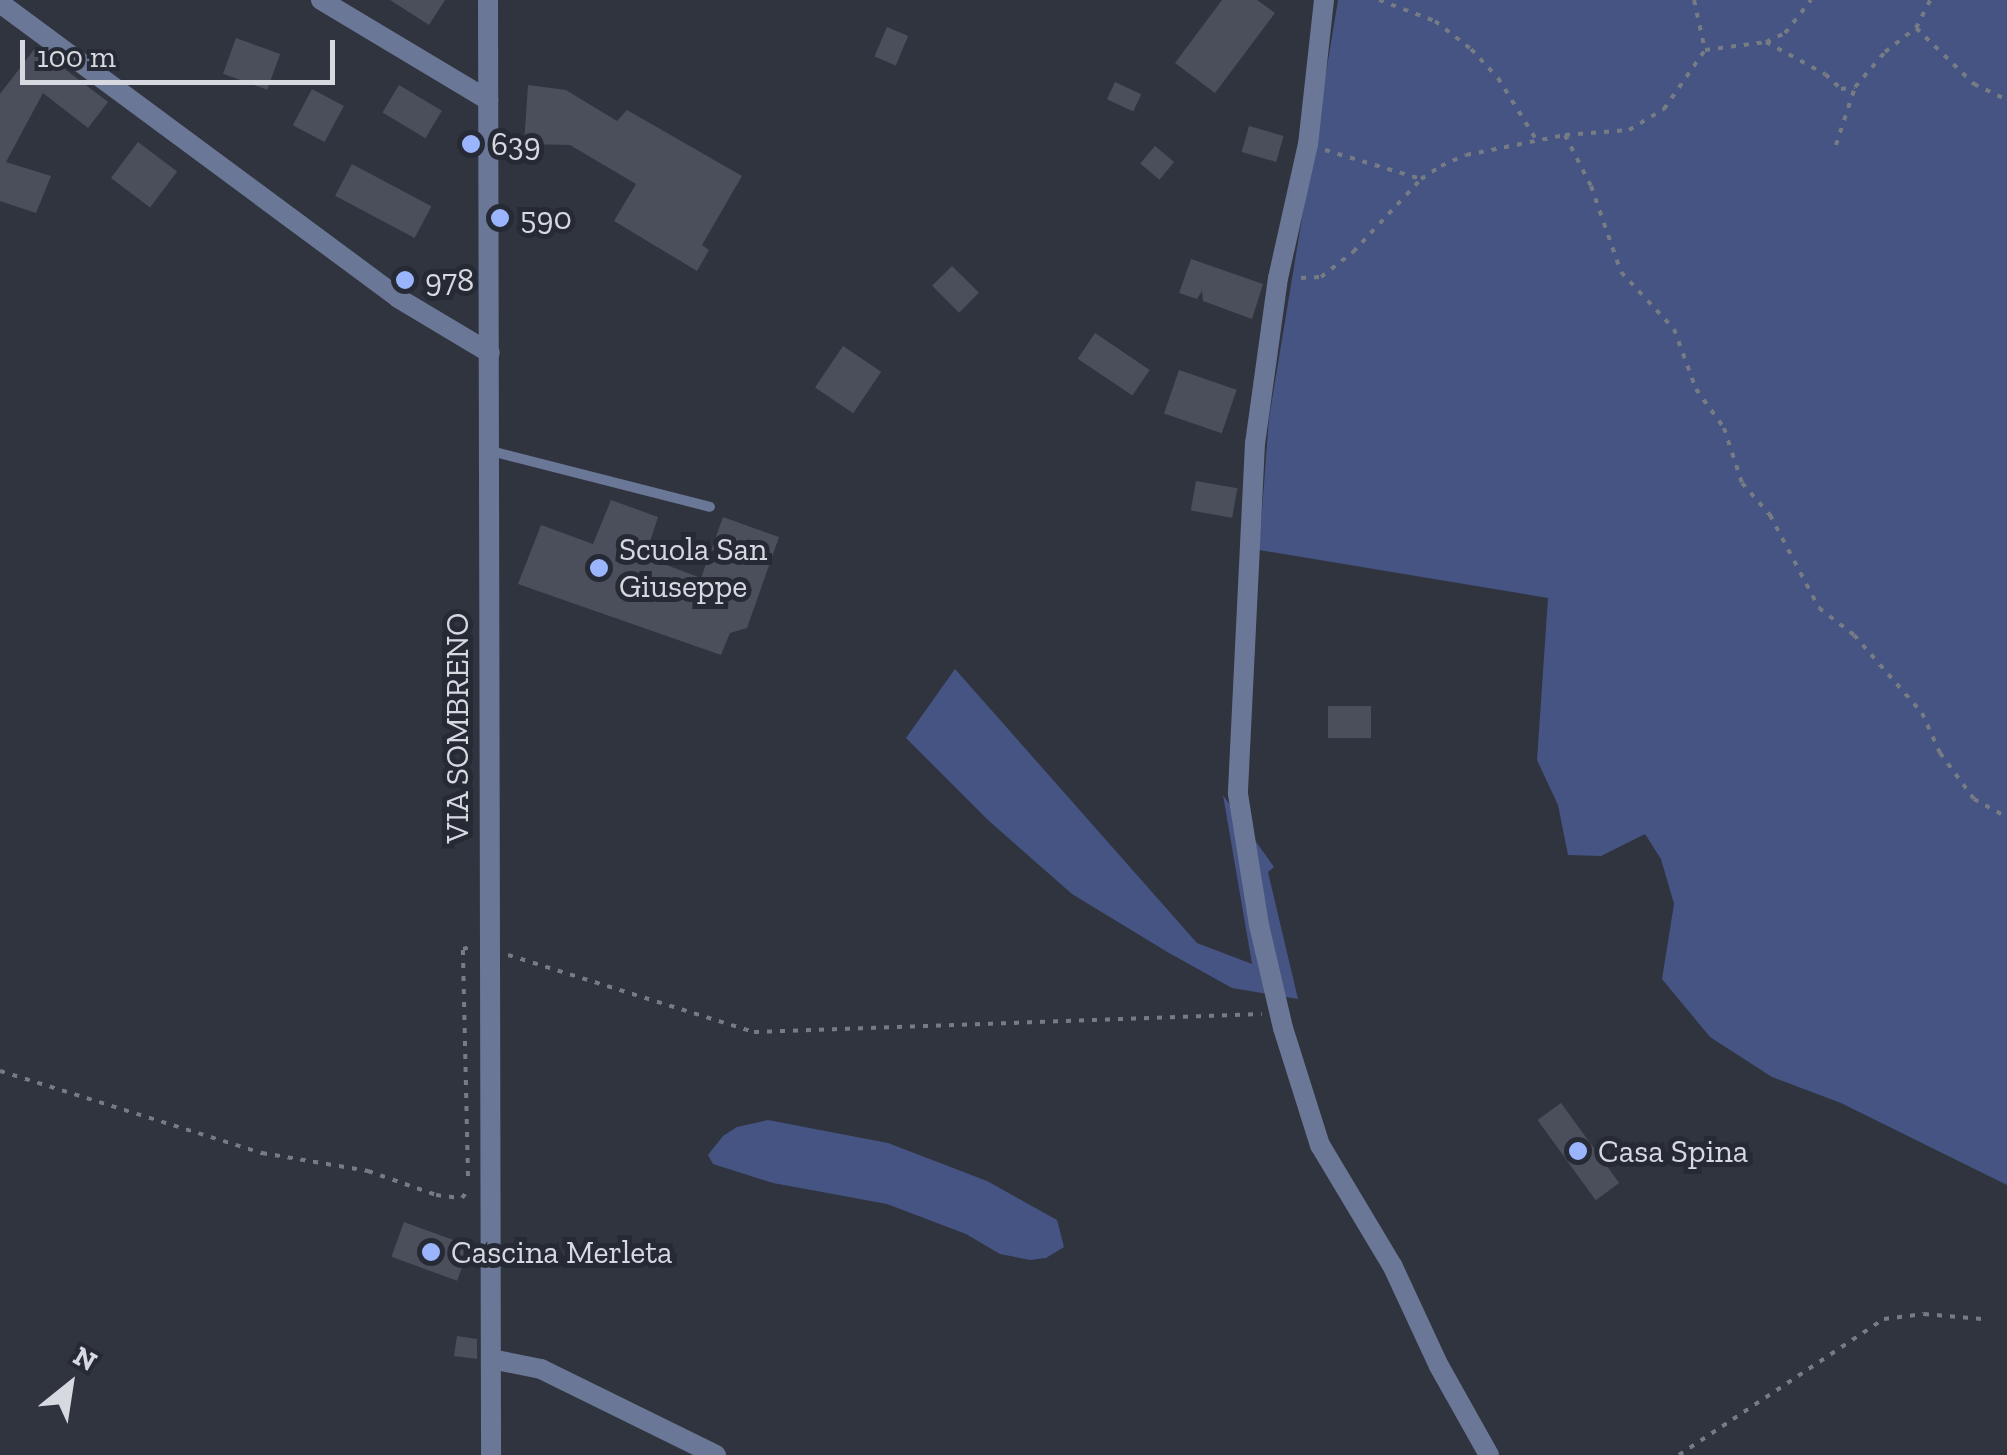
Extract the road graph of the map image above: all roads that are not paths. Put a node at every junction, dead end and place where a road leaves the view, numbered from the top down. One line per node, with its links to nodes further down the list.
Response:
1 (321, 0): 5 (street)
2 (488, 0): 5 (street, VIA SOMBRENO)
3 (1324, 0): 12 (street)
4 (0, 4): 6 (street)
5 (488, 100): 6 (street, VIA SOMBRENO)
6 (490, 353): 7 (street, VIA SOMBRENO)
7 (486, 450): 8 (lane); 9 (street, VIA SOMBRENO)
8 (710, 507)
9 (491, 1359): 10 (street, VIA SOMBRENO); 11 (street)
10 (491, 1455)
11 (716, 1455)
12 (1489, 1455)

